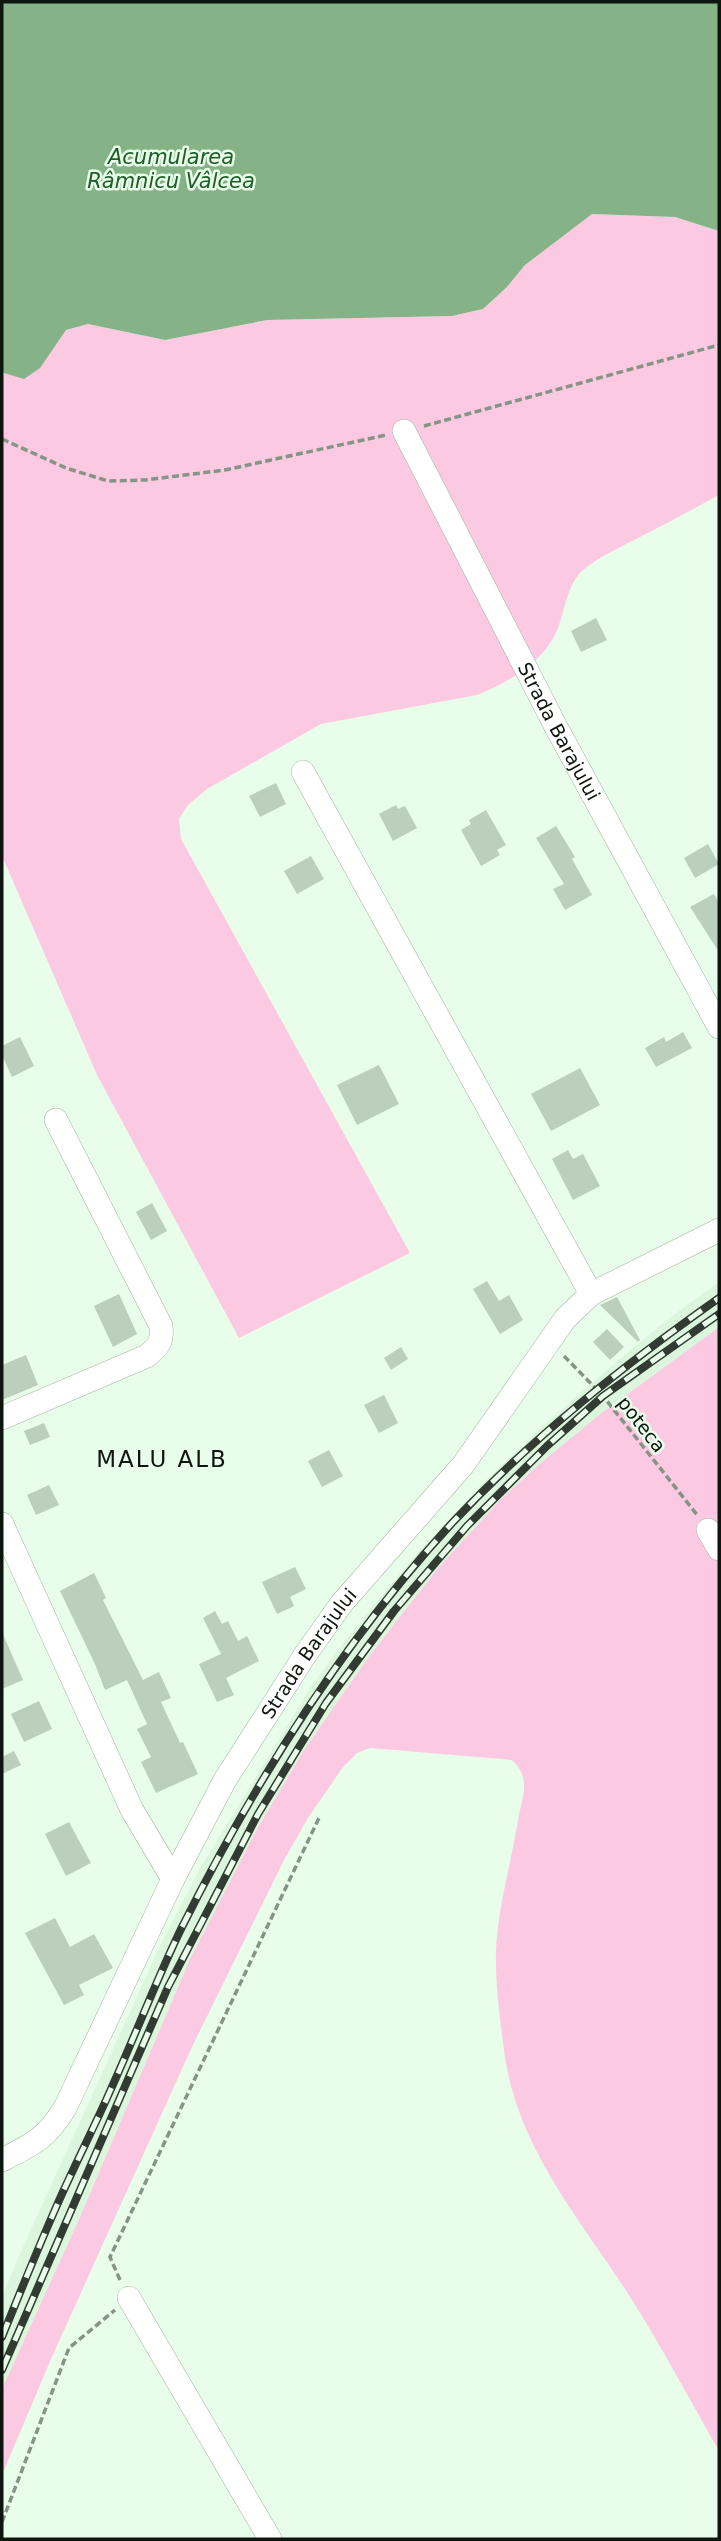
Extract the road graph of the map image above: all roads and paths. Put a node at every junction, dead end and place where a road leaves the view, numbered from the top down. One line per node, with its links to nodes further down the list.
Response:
1 (719, 345): 2 (path)
2 (404, 431): 3 (path); 5 (street, Strada Barajului)
3 (2, 439)
4 (303, 772): 8 (street)
5 (719, 1027)
6 (55, 1120): 10 (street)
7 (719, 1230): 8 (street, Strada Barajului)
8 (591, 1294): 9 (street, Strada Barajului)
9 (548, 1340): 12 (path, poteca); 14 (street, Strada Barajului)
10 (2, 1418)
11 (2, 1524): 14 (street)
12 (714, 1539)
13 (319, 1818): 16 (path)
14 (173, 1879): 15 (street, Strada Barajului)
15 (2, 2160)
16 (129, 2298): 17 (path); 18 (street)
17 (2, 2522)
18 (270, 2539)

